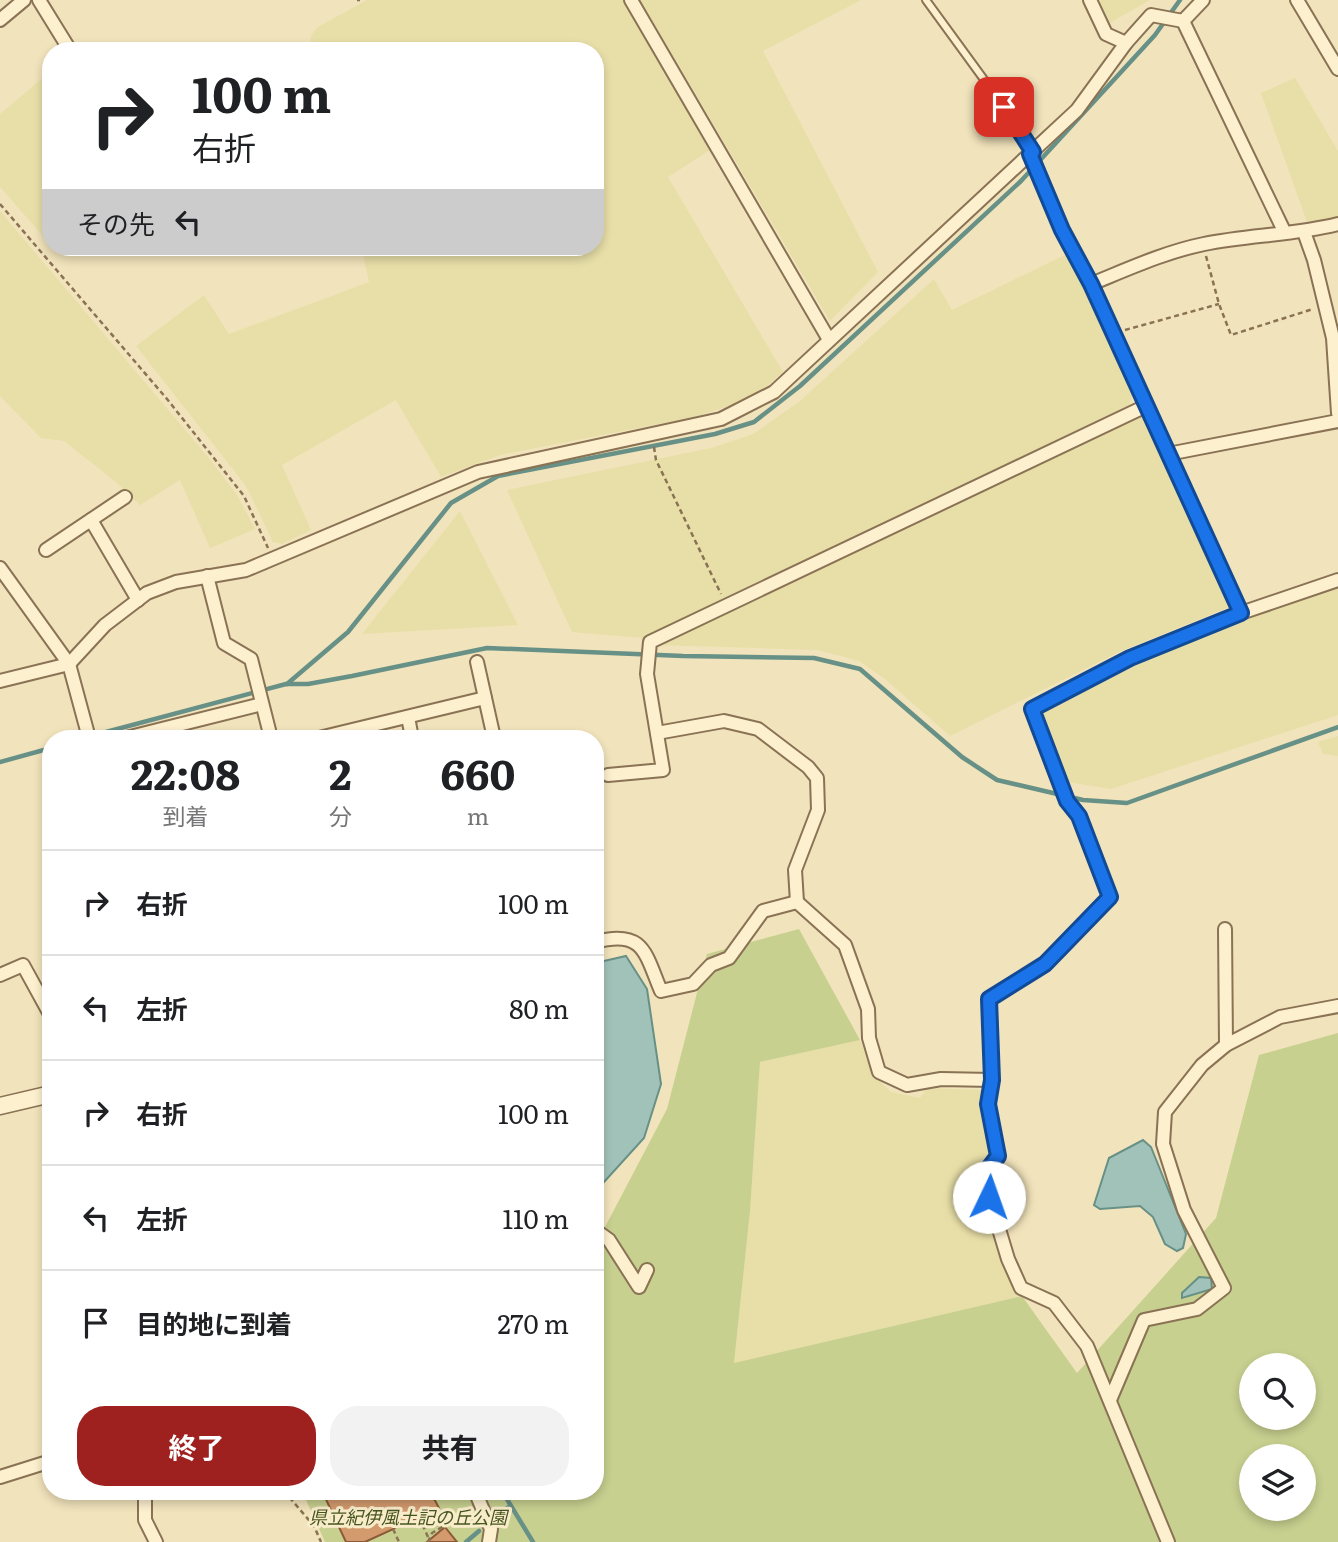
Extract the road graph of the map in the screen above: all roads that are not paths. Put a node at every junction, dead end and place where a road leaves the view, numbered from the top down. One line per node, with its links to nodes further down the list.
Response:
1 (24, 0): 8 (street)
2 (39, 0): 10 (street)
3 (631, 0): 18 (street)
4 (926, 0): 13 (lane)
5 (1090, 0): 11 (street)
6 (1203, 0): 9 (street)
7 (1297, 0): 12 (street)
8 (0, 20)
9 (1181, 20): 11 (street); 15 (street)
10 (65, 42)
11 (1126, 43): 13 (street)
12 (1338, 69)
13 (1032, 153): 17 (street); 18 (street)
14 (1338, 224): 16 (street)
15 (1284, 231): 16 (street); 17 (street)
16 (1304, 232): 20 (street)
17 (1091, 284): 19 (street)
18 (828, 338): 27 (street)
19 (1146, 406): 22 (street); 43 (street)
20 (1338, 413)
21 (1338, 421): 22 (street)
22 (1168, 454): 30 (street)
23 (125, 497): 24 (street)
24 (91, 520): 25 (street); 29 (street)
25 (46, 550)
26 (0, 568): 32 (street)
27 (207, 576): 29 (street); 35 (street)
28 (1338, 580): 30 (street)
29 (138, 600): 32 (street)
30 (1241, 613): 52 (street)
31 (477, 662): 34 (street)
32 (69, 664): 33 (street); 37 (street)
33 (0, 681)
34 (485, 698): 36 (street); 42 (street)
35 (262, 704): 38 (street); 39 (street)
36 (408, 717): 40 (street); 41 (street)
37 (87, 730)
38 (158, 730)
39 (269, 730)
40 (353, 730)
41 (410, 730)
42 (492, 730)
43 (657, 733): 44 (street); 45 (street)
44 (608, 775)
45 (797, 902): 47 (street); 52 (street)
46 (1225, 929): 51 (street)
47 (604, 940)
48 (0, 975): 49 (street)
49 (42, 1000)
50 (1338, 1006): 51 (street)
51 (1226, 1045): 57 (street)
52 (992, 1080): 57 (street)
53 (42, 1096): 54 (street)
54 (0, 1106)
55 (604, 1236): 56 (street)
56 (648, 1270)
57 (1110, 1399): 64 (street)
58 (42, 1464): 59 (street)
59 (0, 1477)
60 (145, 1500): 62 (street)
61 (479, 1500): 63 (street)
62 (156, 1542)
63 (489, 1542)
64 (1168, 1542)

